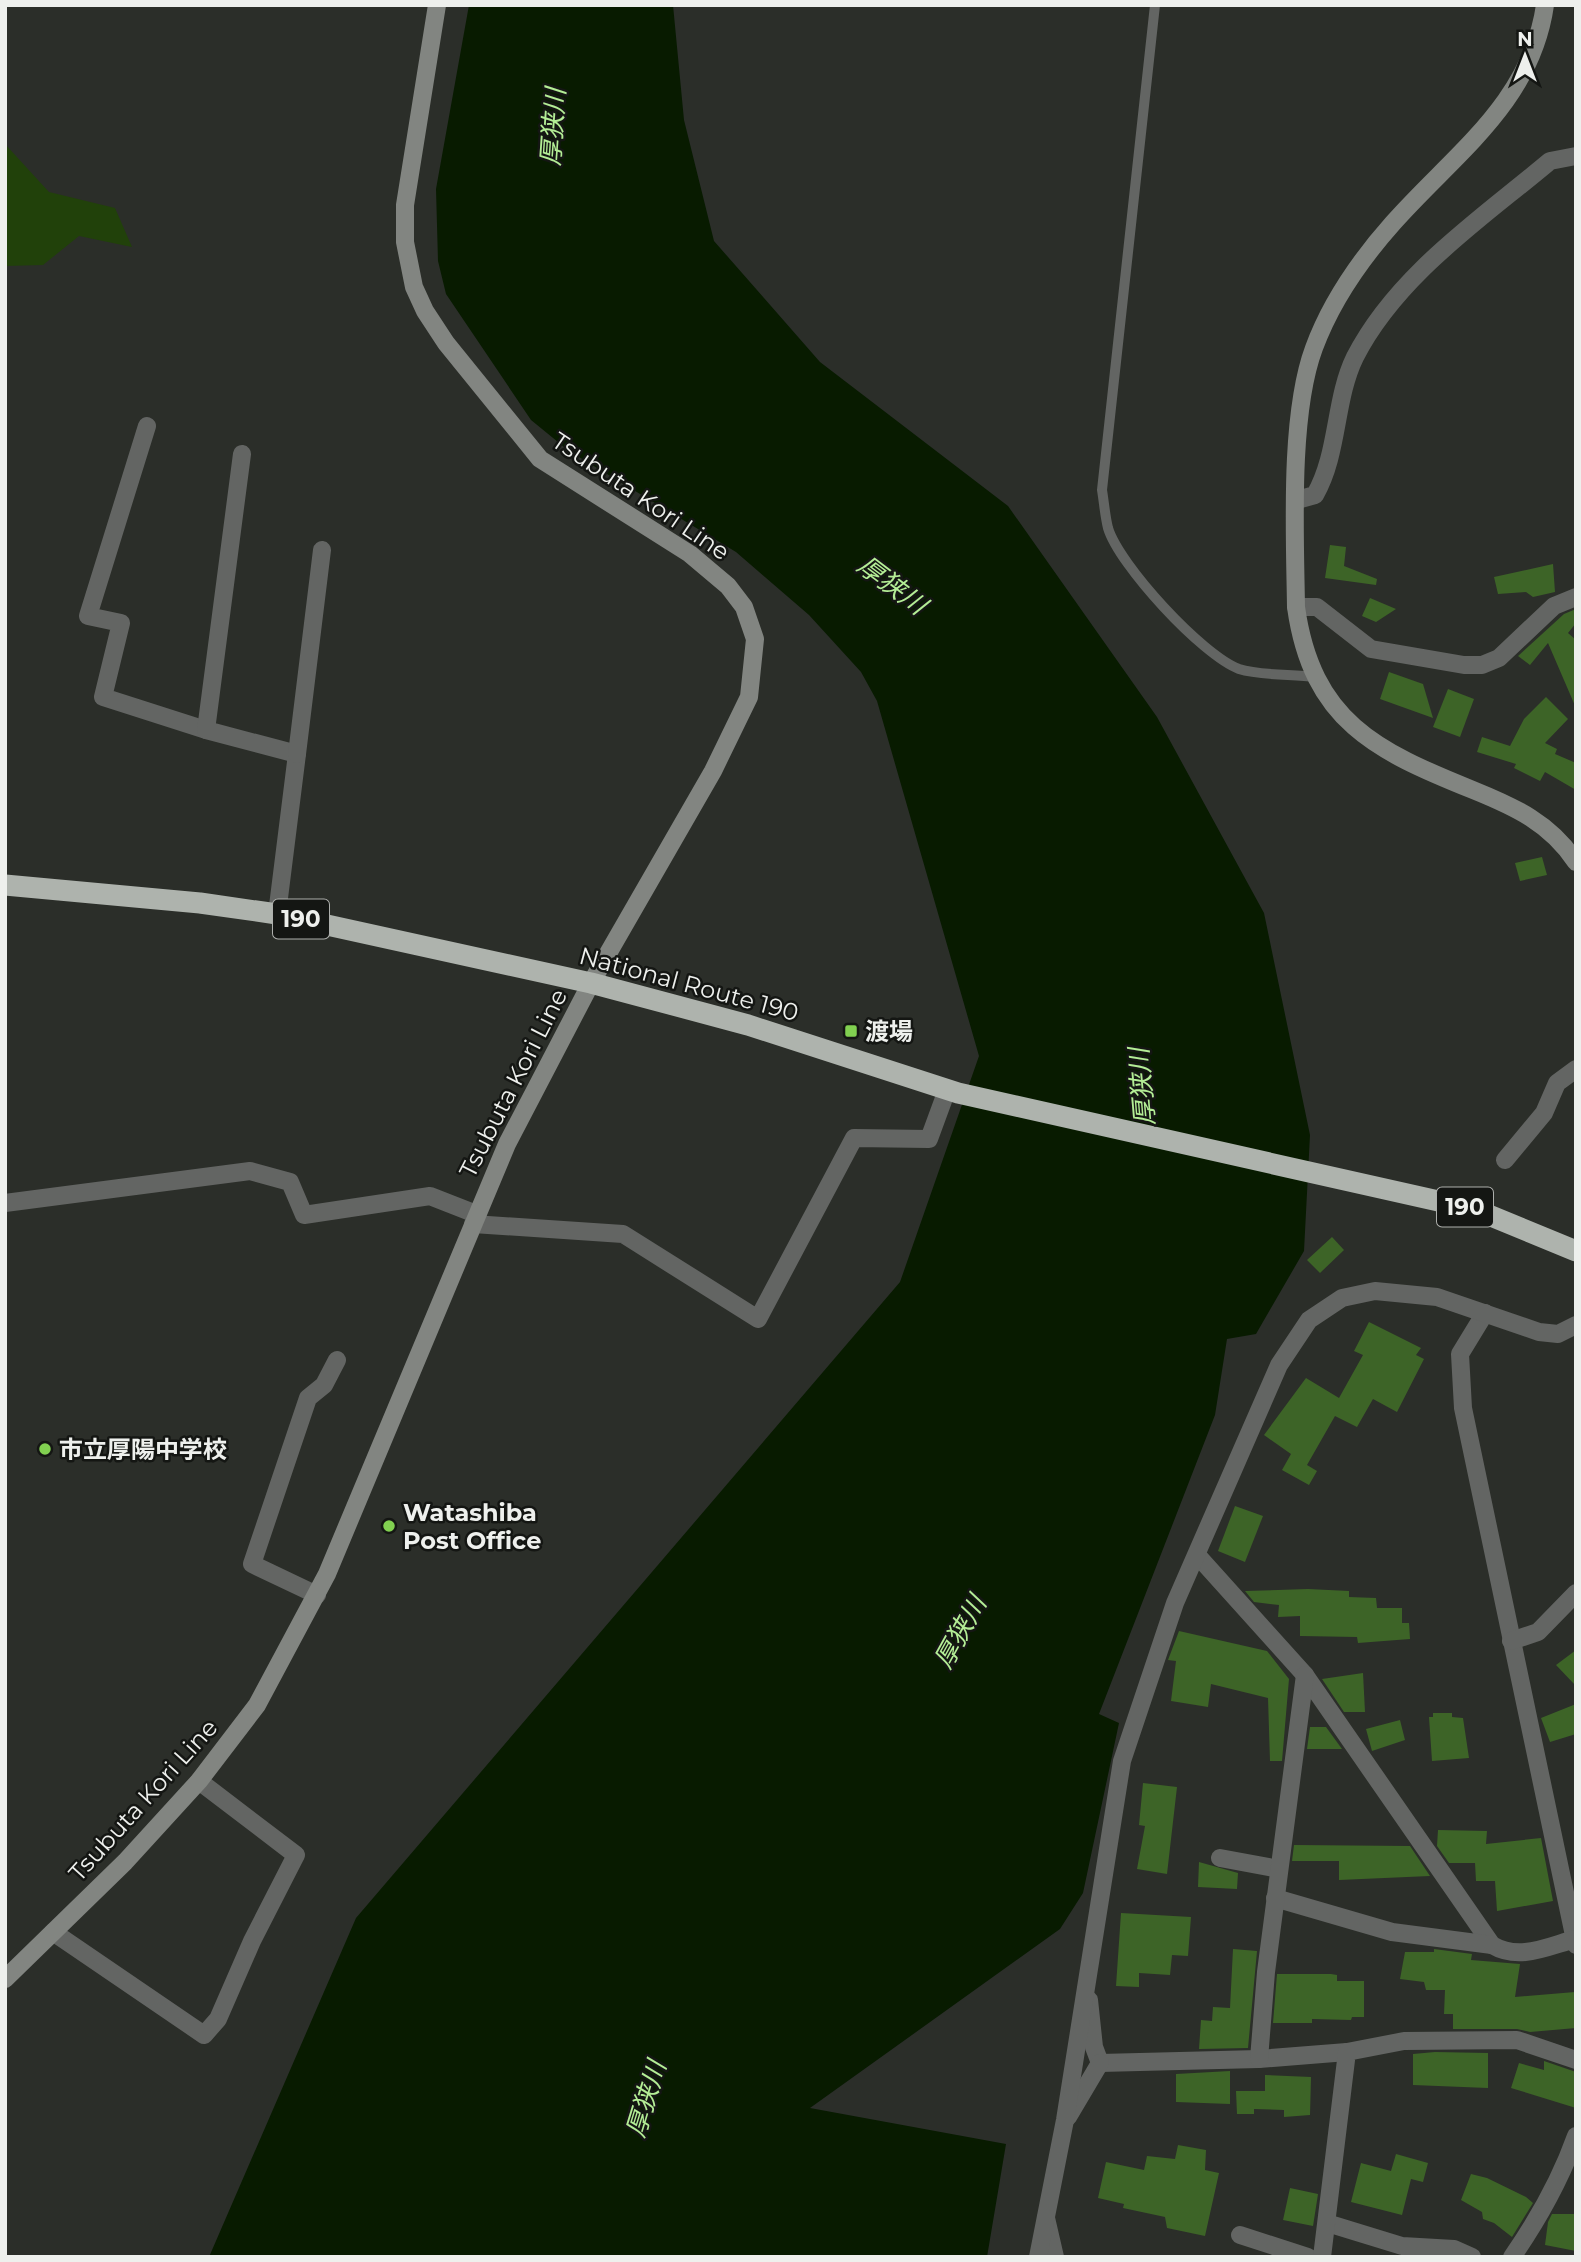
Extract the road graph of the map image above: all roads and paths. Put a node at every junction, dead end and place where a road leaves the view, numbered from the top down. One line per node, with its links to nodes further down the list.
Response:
1 (437, 5): 17 (main road, Tsubuta Kori Line)
2 (1155, 5): 11 (lane)
3 (1545, 5): 7 (main road)
4 (1576, 156): 7 (street)
5 (147, 426): 12 (street)
6 (242, 454): 12 (street)
7 (1297, 500): 10 (main road)
8 (322, 550): 13 (street)
9 (1576, 597): 10 (street)
10 (1296, 607): 11 (main road)
11 (1315, 677): 14 (main road)
12 (206, 730): 13 (street)
13 (297, 754): 16 (street)
14 (1576, 862)
15 (5, 885): 16 (highway, National Route 190 / 190)
16 (277, 914): 17 (highway, National Route 190 / 190)
17 (591, 983): 19 (highway, National Route 190 / 190); 22 (main road, Tsubuta Kori Line)
18 (1576, 1069): 20 (street)
19 (952, 1091): 22 (street); 23 (highway, National Route 190 / 190)
20 (1505, 1160)
21 (5, 1203): 22 (street)
22 (475, 1219): 29 (main road, Tsubuta Kori Line)
23 (1576, 1251)
24 (1485, 1313): 25 (street); 27 (street); 30 (street)
25 (1576, 1325)
26 (337, 1360): 29 (street)
27 (1197, 1555): 31 (street); 42 (street)
28 (1576, 1592): 30 (street)
29 (317, 1595): 32 (main road, Tsubuta Kori Line)
30 (1511, 1641): 35 (street)
31 (1305, 1675): 34 (street); 39 (street)
32 (199, 1782): 37 (main road, Tsubuta Kori Line); 37 (street)
33 (1220, 1858): 34 (street)
34 (1279, 1869): 36 (street)
35 (1570, 1884): 38 (street)
36 (1276, 1898): 39 (street); 44 (street)
37 (53, 1931): 41 (main road, Tsubuta Kori Line)
38 (1575, 1939): 39 (street); 40 (street)
39 (1492, 1945)
40 (1576, 1945)
41 (5, 1979)
42 (1085, 1987): 46 (street); 47 (street)
43 (1347, 2052): 44 (street); 45 (street); 50 (street)
44 (1259, 2059): 46 (street)
45 (1576, 2060)
46 (1100, 2063): 47 (street)
47 (1065, 2120): 49 (street)
48 (1576, 2136): 57 (street)
49 (1045, 2215): 52 (street); 53 (street)
50 (1327, 2223): 55 (street); 56 (street)
51 (1240, 2235): 54 (street)
52 (1038, 2257)
53 (1055, 2257)
54 (1308, 2257)
55 (1322, 2257)
56 (1472, 2257)
57 (1511, 2257)

